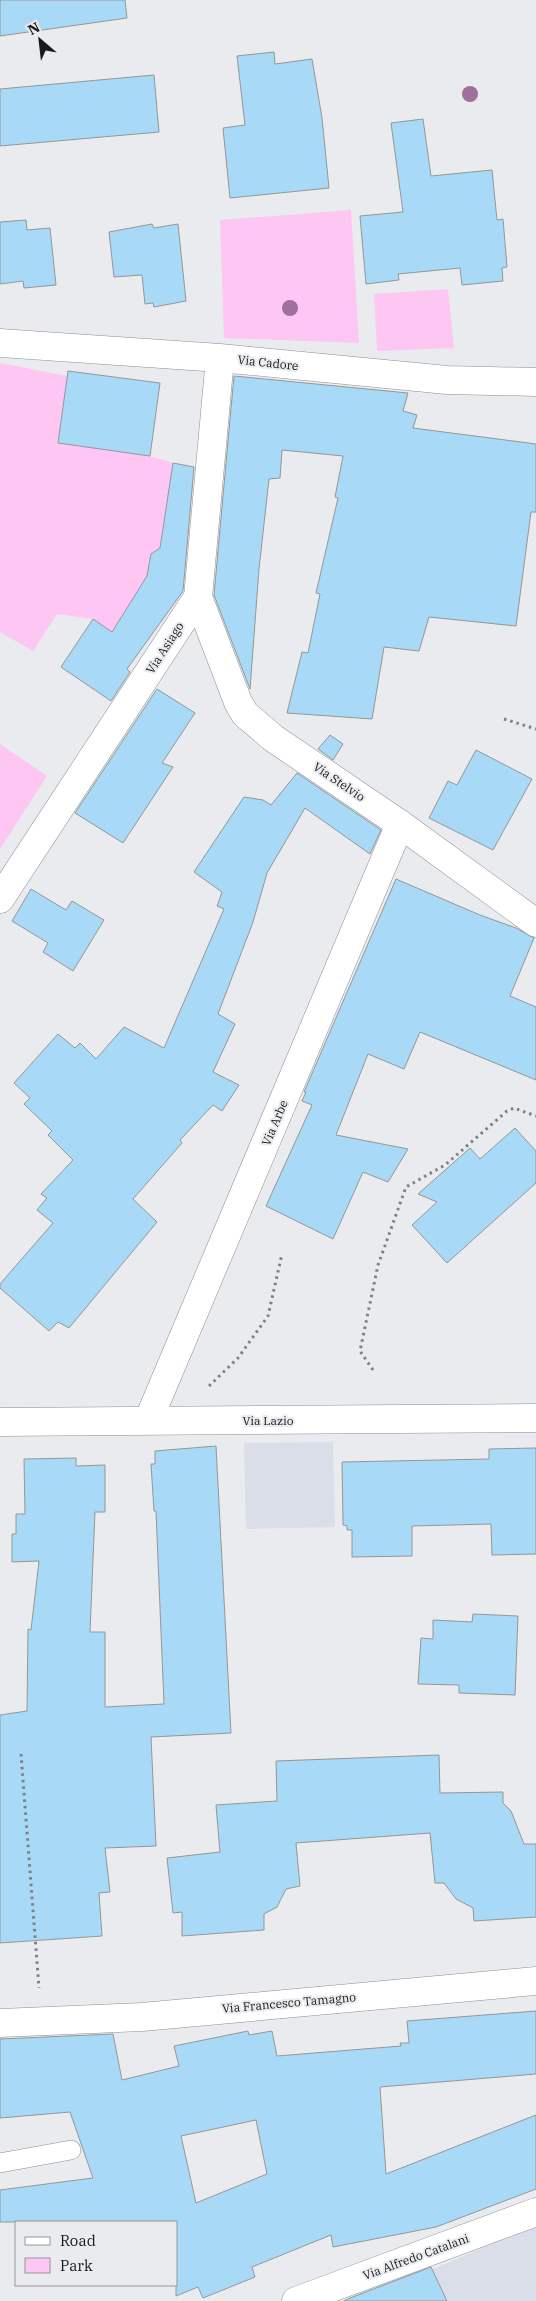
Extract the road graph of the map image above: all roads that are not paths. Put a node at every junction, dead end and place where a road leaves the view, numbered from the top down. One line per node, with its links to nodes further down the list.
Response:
1 (0, 344): 2 (street, Via Cadore)
2 (220, 358): 3 (street, Via Cadore); 4 (street, Via Asiago)
3 (536, 382)
4 (198, 597): 5 (street, Via Stelvio); 6 (street, Via Asiago)
5 (400, 824): 7 (street, Via Stelvio); 9 (street, Via Arbe)
6 (0, 899)
7 (536, 923)
8 (536, 1418): 9 (street, Via Lazio)
9 (148, 1421): 10 (street, Via Lazio)
10 (0, 1422)
11 (536, 1981): 12 (street, Via Francesco Tamagno)
12 (0, 2022)
13 (72, 2150): 14 (lane)
14 (0, 2162)
15 (536, 2212): 16 (street, Via Alfredo Catalani)
16 (296, 2301)

